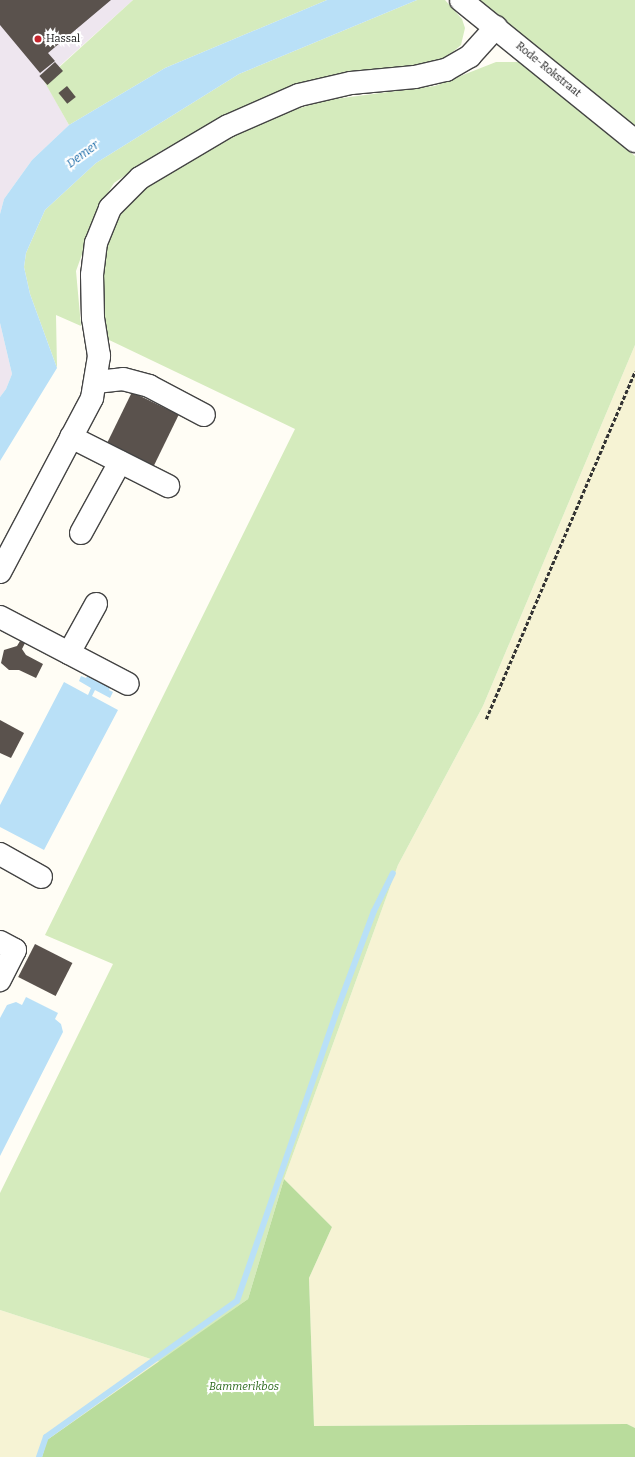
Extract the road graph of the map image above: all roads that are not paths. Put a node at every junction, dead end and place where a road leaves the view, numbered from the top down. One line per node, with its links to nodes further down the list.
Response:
1 (462, 0): 2 (street, Rode-Rokstraat)
2 (496, 27): 3 (street, Rode-Rokstraat); 4 (street)
3 (635, 141)
4 (96, 382): 5 (street); 6 (street)
5 (204, 415)
6 (71, 437): 7 (street); 10 (street)
7 (120, 462): 8 (street); 9 (street)
8 (168, 486)
9 (81, 533)
10 (0, 572)
11 (96, 604): 13 (street)
12 (0, 617): 13 (street)
13 (69, 653): 14 (street)
14 (128, 684)
15 (0, 854): 16 (street)
16 (41, 877)
17 (0, 942): 18 (street)
18 (0, 980)

